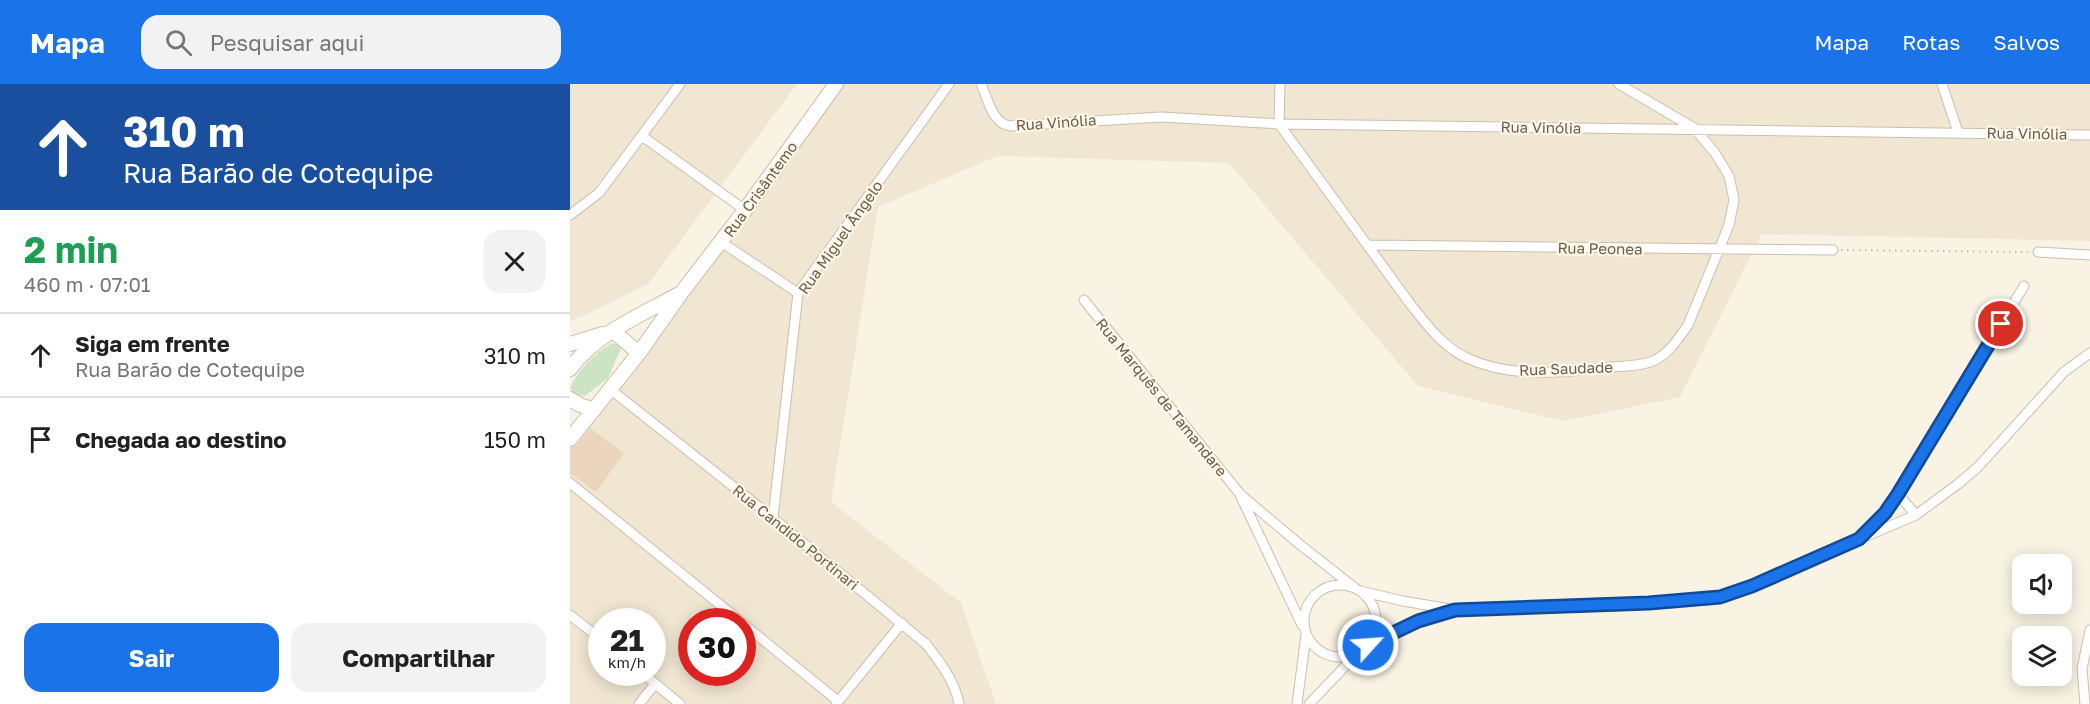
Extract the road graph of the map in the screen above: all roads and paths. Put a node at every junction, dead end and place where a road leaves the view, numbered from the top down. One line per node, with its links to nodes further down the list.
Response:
1 (680, 84): 12 (street)
2 (836, 84): 13 (main road, Rua Crisântemo)
3 (949, 84): 23 (street, Rua Miguel Ângelo)
4 (981, 84): 8 (street, Rua Vinólia)
5 (1280, 84): 8 (street)
6 (1619, 84): 9 (street, Rua Saudade)
7 (1942, 84): 10 (street)
8 (1280, 124): 9 (street, Rua Vinólia); 16 (street, Rua Saudade)
9 (1694, 128): 10 (street, Rua Vinólia); 17 (street, Rua Saudade)
10 (1958, 132): 11 (street, Rua Vinólia)
11 (2090, 135)
12 (642, 136): 13 (street); 14 (street)
13 (745, 210): 15 (main road, Rua Crisântemo)
14 (570, 215)
15 (721, 242): 22 (main road, Rua Crisântemo); 23 (street)
16 (1368, 245): 17 (street, Rua Peonea); 17 (street, Rua Saudade)
17 (1718, 250): 18 (street, Rua Peonea)
18 (1833, 250): 19 (path)
19 (2038, 252): 20 (street)
20 (2090, 255)
21 (2024, 286): 36 (street)
22 (682, 292): 25 (main road, Rua Crisântemo); 27 (main road, Rua Crisântemo)
23 (798, 293): 38 (street, Rua Miguel Ângelo)
24 (1084, 300): 35 (street, Rua Marquês de Tamandare)
25 (613, 331): 26 (main road); 27 (main road); 29 (main road)
26 (570, 344)
27 (639, 353): 30 (main road, Rua Crisântemo)
28 (2090, 353): 37 (street, Rua Marquês de Tamandare)
29 (570, 369)
30 (610, 389): 32 (main road, Rua Crisântemo); 38 (street, Rua Candido Portinari)
31 (570, 399): 32 (main road)
32 (594, 410): 33 (main road, Rua Crisântemo)
33 (570, 439)
34 (570, 483): 41 (street)
35 (1240, 494): 40 (street, Rua Marquês de Tamandare); 47 (street, Rua Marquês de Tamandare)
36 (1898, 494): 37 (street); 39 (street)
37 (1916, 515): 39 (street, Rua Marquês de Tamandare)
38 (773, 518): 44 (street, Rua Candido Portinari)
39 (1859, 539): 42 (street, Rua Marquês de Tamandare)
40 (1358, 590): 42 (street, Rua Marquês de Tamandare); 47 (street); 49 (street)
41 (724, 608)
42 (1455, 610): 49 (street, Rua Marquês de Tamandare)
43 (570, 615): 45 (street)
44 (902, 623): 53 (street); 56 (street, Rua Candido Portinari)
45 (588, 629)
46 (2090, 630): 59 (street)
47 (1305, 633): 50 (street); 57 (street)
48 (756, 635): 53 (street)
49 (1368, 645): 50 (street)
50 (1357, 653): 58 (street)
51 (653, 686): 54 (street)
52 (658, 686): 55 (street)
53 (837, 703)
54 (639, 704)
55 (680, 704)
56 (959, 704)
57 (1297, 704)
58 (1309, 704)
59 (2085, 704)

